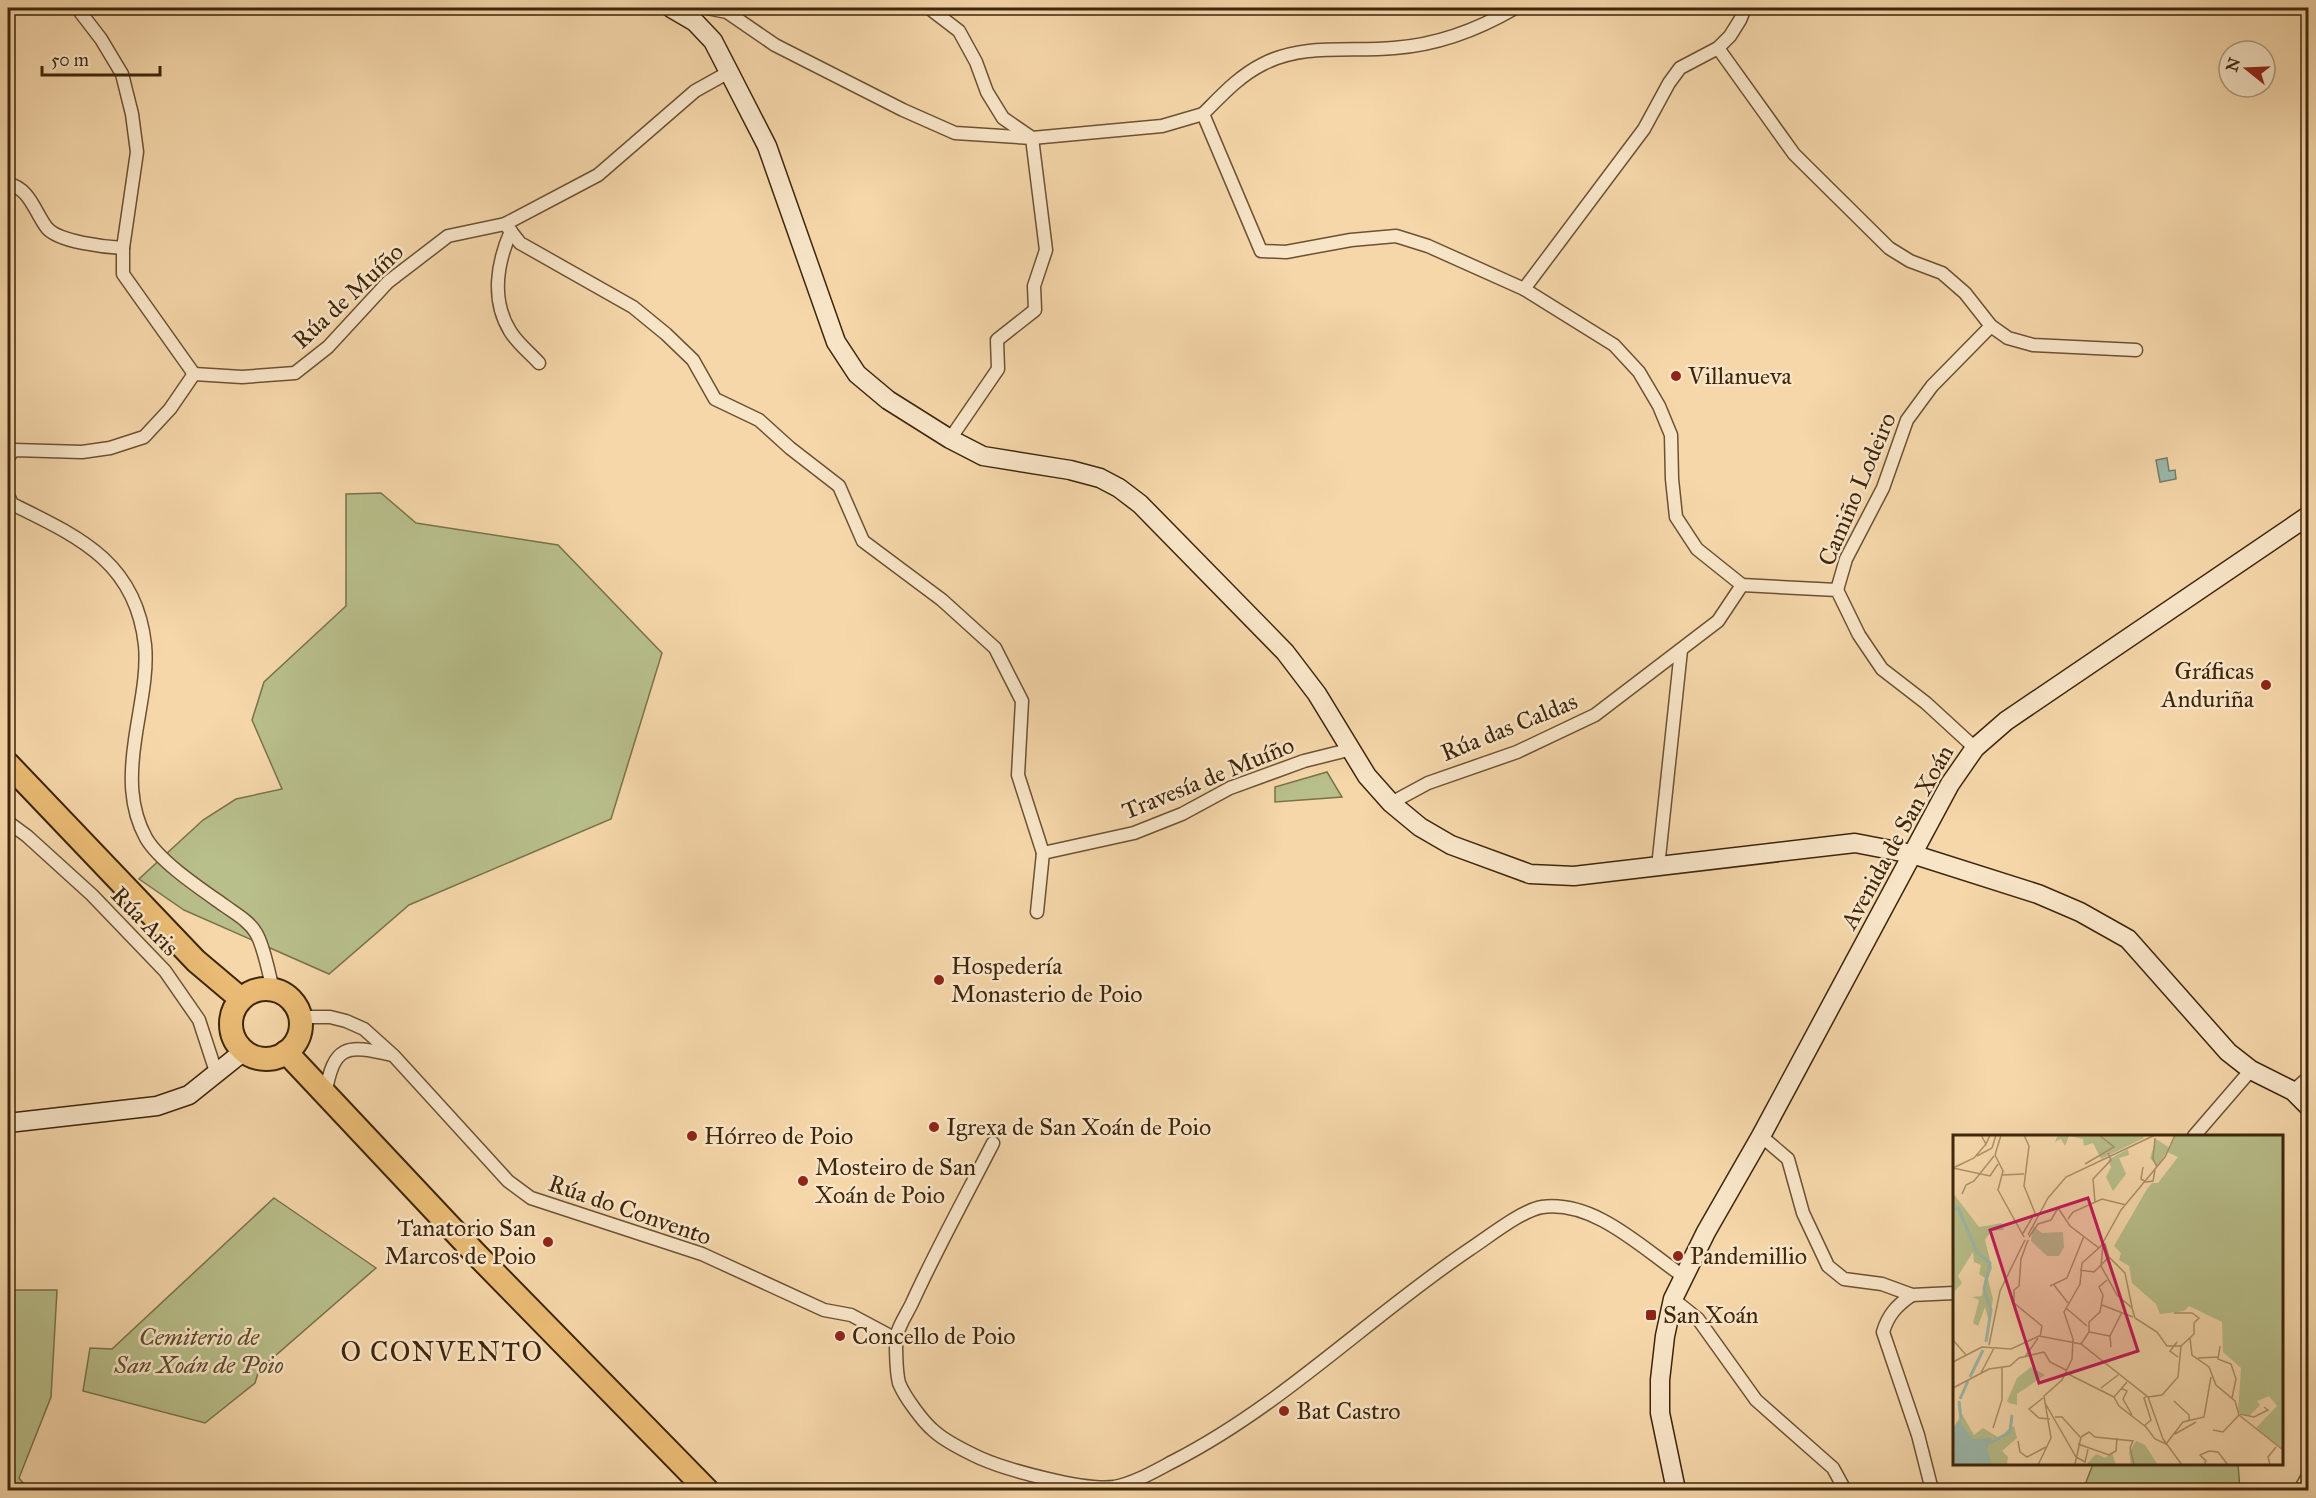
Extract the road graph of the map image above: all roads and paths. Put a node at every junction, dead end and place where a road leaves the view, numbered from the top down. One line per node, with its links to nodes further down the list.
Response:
1 (80, 8): 14 (street)
2 (671, 8): 9 (street)
3 (707, 8): 7 (street)
4 (929, 8): 11 (street)
5 (1515, 8): 10 (street)
6 (1745, 8): 8 (street)
7 (727, 10): 11 (street)
8 (1718, 48): 15 (street); 16 (street)
9 (729, 72): 13 (street, Rúa de Muíño); 20 (street)
10 (1203, 114): 11 (street); 15 (street)
11 (1032, 138): 20 (street)
12 (8, 184): 14 (street)
13 (508, 228): 18 (street); 19 (street, Rúa de Muíño); 32 (street)
14 (123, 248): 19 (street)
15 (1524, 289): 24 (street)
16 (1991, 326): 17 (street); 25 (street, Camiño Lodeiro)
17 (2136, 350)
18 (539, 363)
19 (194, 374): 21 (street)
20 (950, 439): 28 (street)
21 (8, 457)
22 (8, 495): 36 (street)
23 (2308, 516): 27 (street, Avenida de San Xoán)
24 (1742, 585): 25 (street); 26 (street, Rúa das Caldas)
25 (1837, 590): 27 (street)
26 (1682, 650): 30 (street, Rúa das Caldas); 34 (street)
27 (1975, 747): 33 (street, Avenida de San Xoán)
28 (1352, 749): 30 (street); 32 (street, Travesía de Muíño)
29 (8, 764): 37 (highway)
30 (1391, 803): 34 (street)
31 (8, 822): 43 (street, Rúa Aris)
32 (1043, 852): 35 (street)
33 (1912, 854): 34 (street); 42 (street); 50 (street, Avenida de San Xoán)
34 (1658, 867)
35 (1037, 912)
36 (273, 990): 37 (highway); 38 (highway)
37 (241, 999): 39 (highway)
38 (300, 1017): 40 (highway); 41 (street, Rúa do Convento)
39 (244, 1052): 40 (highway); 43 (street)
40 (286, 1052): 46 (highway)
41 (394, 1056): 46 (street); 56 (street, Rúa do Convento)
42 (2251, 1070): 45 (street); 49 (street)
43 (217, 1075): 48 (street)
44 (2308, 1078): 45 (street)
45 (2293, 1091): 47 (street)
46 (326, 1095): 59 (highway)
47 (2308, 1106)
48 (8, 1123)
49 (2196, 1135)
50 (1761, 1136): 52 (street, Avenida de San Xoán); 54 (street)
51 (993, 1143): 56 (street)
52 (1683, 1276): 55 (street, Avenida de San Xoán); 56 (street)
53 (1953, 1293): 54 (street)
54 (1911, 1295): 62 (street)
55 (1673, 1299): 60 (street, Avenida de San Xoán); 61 (street)
56 (896, 1339)
57 (2308, 1476): 58 (street)
58 (2300, 1490)
59 (707, 1491)
60 (1676, 1491)
61 (1845, 1491)
62 (1932, 1491)

